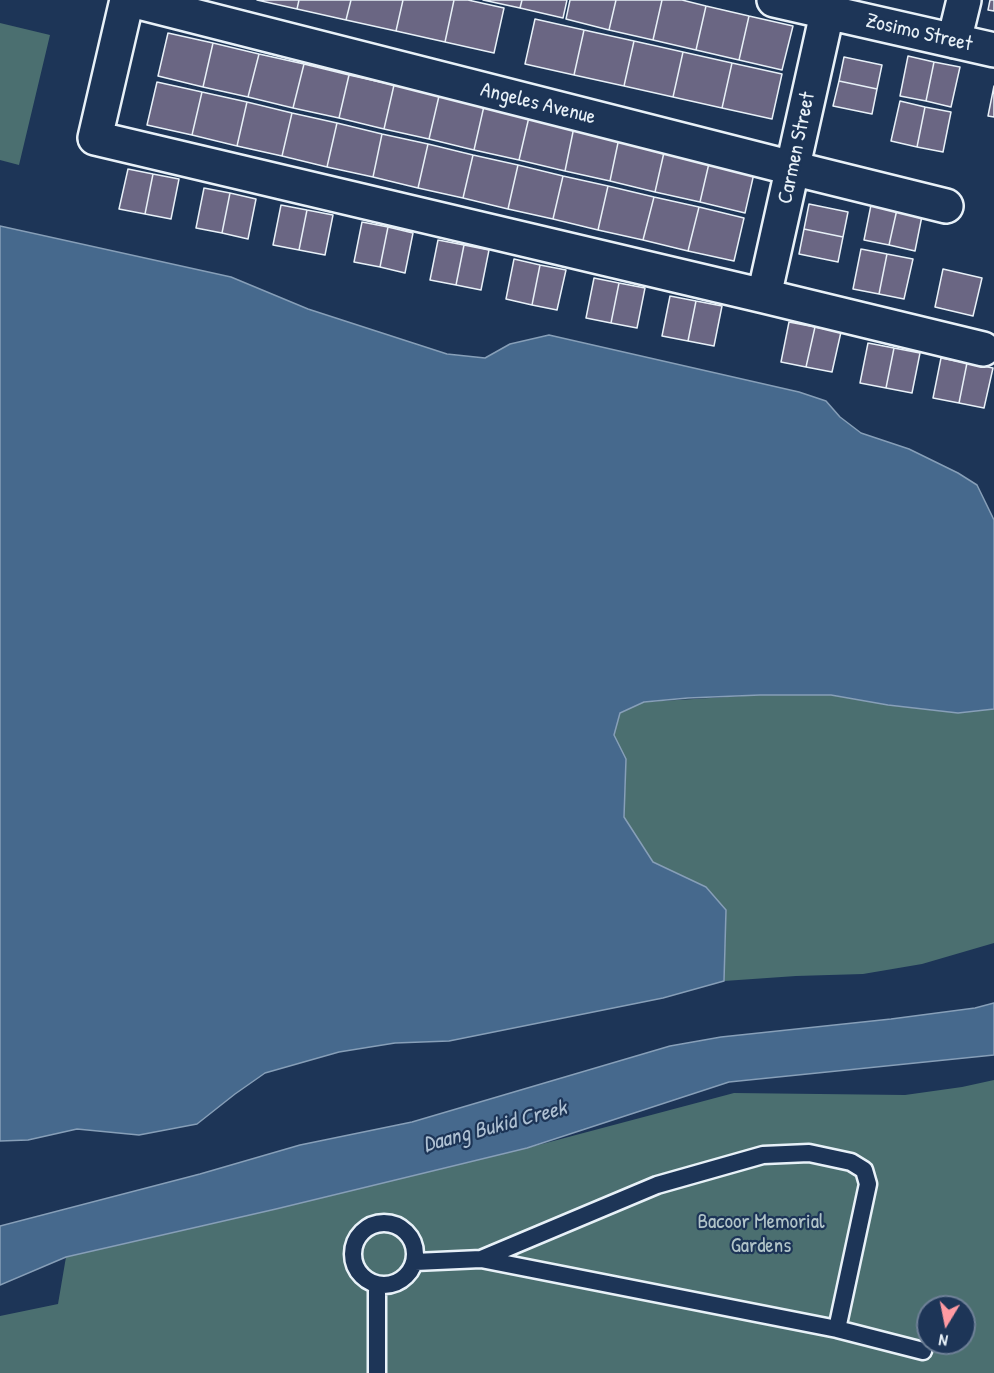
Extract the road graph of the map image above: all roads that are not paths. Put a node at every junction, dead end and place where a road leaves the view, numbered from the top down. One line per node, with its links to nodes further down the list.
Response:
1 (129, 0): 7 (street, Angeles Avenue); 9 (street)
2 (774, 0): 4 (street, Zosimo Street)
3 (964, 0): 5 (street)
4 (828, 6): 5 (street, Zosimo Street); 7 (street, Carmen Street)
5 (954, 41): 6 (street, Zosimo Street)
6 (994, 50)
7 (792, 168): 8 (street, Angeles Avenue); 9 (street, Carmen Street)
8 (946, 206)
9 (764, 296): 10 (street)
10 (983, 349)
11 (481, 1259): 12 (lane); 14 (lane); 14 (lane)
12 (415, 1262): 13 (lane); 13 (lane)
13 (377, 1285): 16 (lane)
14 (837, 1329): 15 (lane)
15 (916, 1349)
16 (377, 1373)

